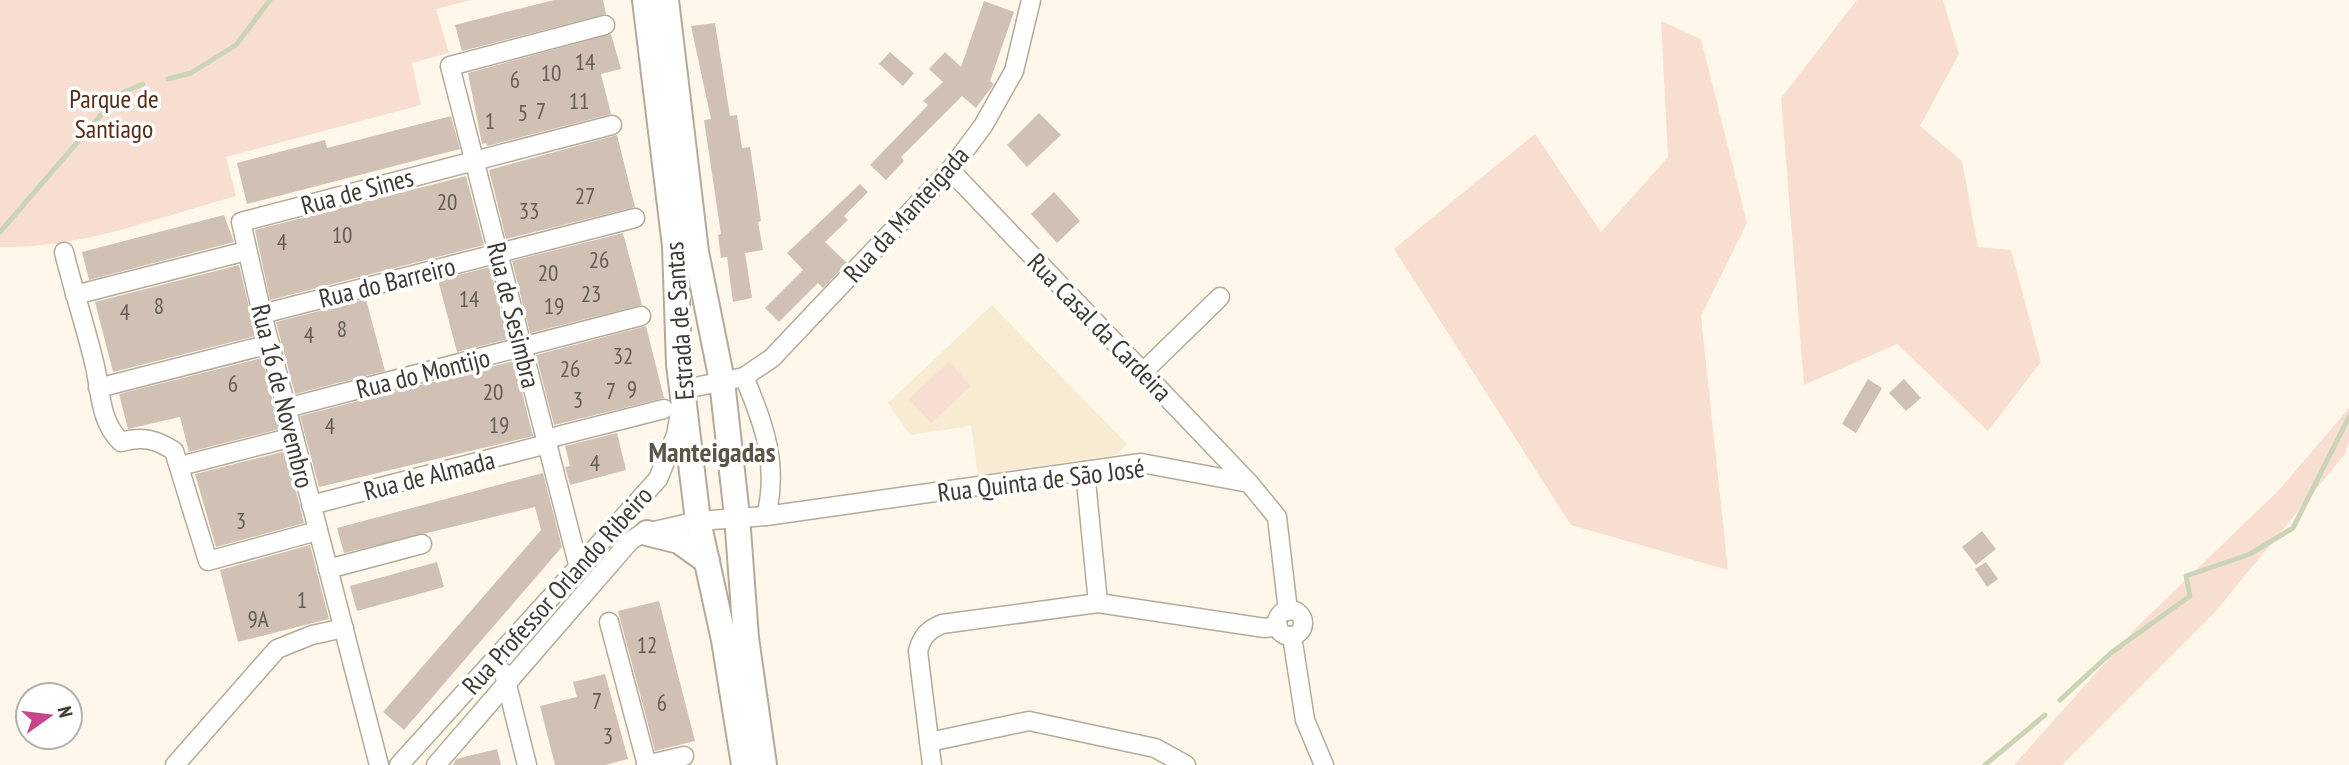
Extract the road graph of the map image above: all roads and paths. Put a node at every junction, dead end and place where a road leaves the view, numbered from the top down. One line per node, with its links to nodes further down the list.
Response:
1 (645, 0): 22 (main road, Estrada de Santas)
2 (666, 0): 20 (main road, Estrada de Santas)
3 (1031, 0): 7 (street, Rua da Manteigada)
4 (605, 25): 6 (street, Rua de Sesimbra)
5 (612, 125): 6 (street, Rua de Sines)
6 (474, 160): 9 (street, Rua de Sines); 12 (street, Rua de Sesimbra)
7 (950, 170): 19 (street, Rua Casal da Cardeira); 20 (street, Rua da Manteigada)
8 (635, 218): 12 (street, Rua do Barreiro)
9 (241, 222): 10 (street, Rua 16 de Novembro)
10 (246, 251): 13 (street); 15 (street, Rua 16 de Novembro)
11 (64, 252): 13 (street)
12 (498, 253): 15 (street, Rua do Barreiro); 18 (street, Rua de Sesimbra)
13 (83, 293): 21 (street)
14 (1220, 297): 19 (street)
15 (262, 314): 17 (street, Rua 16 de Novembro)
16 (641, 316): 18 (street, Rua do Montijo)
17 (270, 344): 21 (street); 23 (street, Rua 16 de Novembro)
18 (522, 347): 23 (street, Rua do Montijo); 25 (street, Rua de Sesimbra)
19 (1143, 372): 28 (street, Rua Casal da Cardeira)
20 (733, 379): 22 (street, Rua da Manteigada); 30 (main road, Estrada de Santas); 31 (street)
21 (107, 386): 26 (street)
22 (674, 403): 25 (street, Rua de Almada); 32 (main road, Estrada de Santas); 37 (street, Rua Professor Orlando Ribeiro)
23 (286, 408): 24 (street, Rua 16 de Novembro)
24 (293, 437): 26 (street); 29 (street, Rua 16 de Novembro)
25 (546, 442): 29 (street, Rua de Almada); 37 (street, Rua de Sesimbra)
26 (186, 465): 33 (street)
27 (1085, 471): 28 (street, Rua Quinta de São José); 31 (street, Rua Quinta de São José); 39 (street)
28 (1250, 483): 42 (street)
29 (311, 505): 33 (street, Rua 16 de Novembro)
30 (737, 516): 31 (street, Rua Quinta de São José); 32 (street, Rua Professor Orlando Ribeiro); 55 (main road, Estrada de Santas)
31 (766, 516)
32 (698, 521): 34 (street, Rua Professor Orlando Ribeiro); 36 (main road, Estrada de Santas)
33 (317, 531): 38 (street, Rua 16 de Novembro)
34 (647, 533): 36 (main road); 44 (street, Rua Professor Orlando Ribeiro)
35 (422, 544): 38 (street)
36 (706, 561): 54 (main road, Estrada de Santas)
37 (578, 564): 43 (street, Rua Professor Orlando Ribeiro)
38 (328, 569): 41 (street, Rua 16 de Novembro)
39 (1098, 603): 42 (street); 45 (street)
40 (609, 622): 53 (street)
41 (344, 628): 48 (street); 49 (street, Rua 16 de Novembro)
42 (1285, 631): 58 (street)
43 (499, 653): 44 (street); 50 (street, Rua Professor Orlando Ribeiro)
44 (506, 682): 47 (street, Rua Professor Orlando Ribeiro); 52 (street)
45 (929, 742): 56 (street); 57 (street)
46 (684, 756): 53 (street)
47 (451, 757): 51 (street, Rua Professor Orlando Ribeiro)
48 (176, 765)
49 (379, 765)
50 (399, 765)
51 (436, 765)
52 (527, 765)
53 (646, 765)
54 (744, 765)
55 (764, 765)
56 (932, 765)
57 (1186, 765)
58 (1324, 765)

